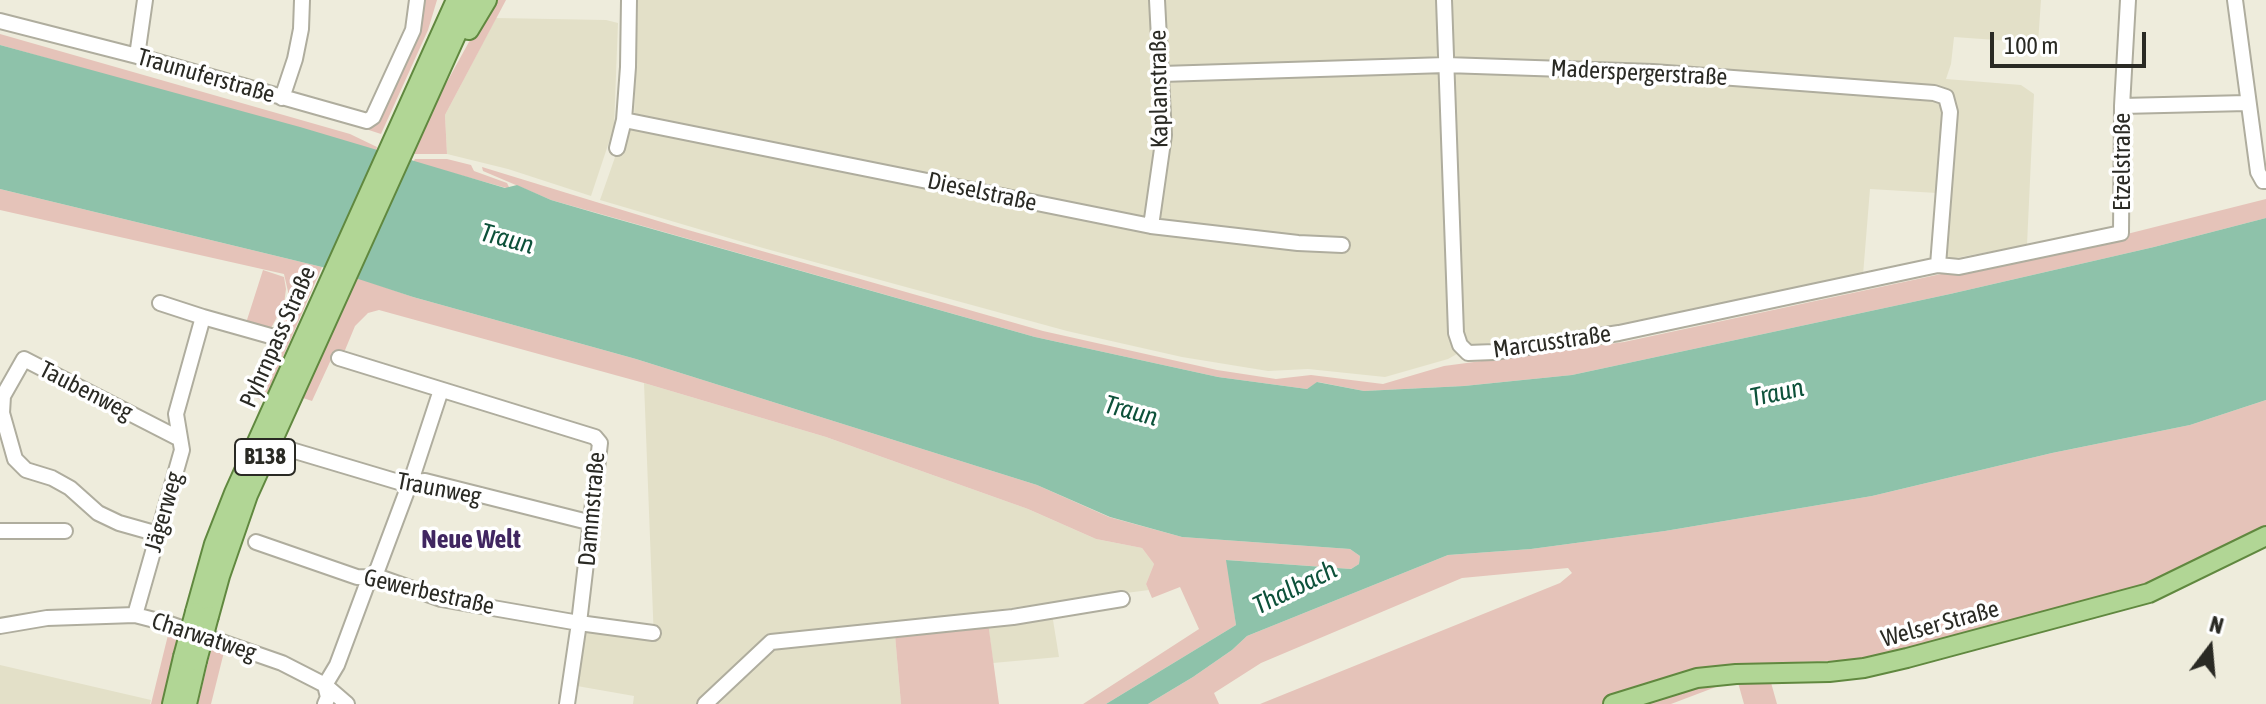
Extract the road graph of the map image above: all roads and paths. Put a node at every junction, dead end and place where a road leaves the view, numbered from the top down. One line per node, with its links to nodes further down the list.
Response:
1 (145, 0): 15 (street)
2 (302, 0): 18 (street)
3 (417, 0): 18 (street, Traunuferstraße)
4 (445, 0): 14 (main road)
5 (456, 0): 14 (main road, Pyhrnpass Straße / B138)
6 (472, 0): 20 (main road, Pyhrnpass Straße / B138)
7 (487, 0): 20 (main road)
8 (629, 0): 22 (street)
9 (1157, 0): 17 (street, Kaplanstraße)
10 (1444, 0): 16 (street, Marcusstraße)
11 (2128, 0): 21 (street, Etzelstraße)
12 (2235, 0): 19 (street)
13 (0, 21): 15 (street, Traunuferstraße)
14 (441, 33): 23 (main road, Pyhrnpass Straße / B138)
15 (137, 56): 18 (street, Traunuferstraße)
16 (1446, 65): 17 (street, Maderspergerstraße); 28 (street, Maderspergerstraße); 28 (street, Marcusstraße)
17 (1162, 74): 26 (street, Kaplanstraße)
18 (282, 98)
19 (2247, 103): 21 (street); 25 (street)
20 (425, 104): 23 (main road, Pyhrnpass Straße / B138)
21 (2122, 106): 28 (street, Etzelstraße)
22 (624, 120): 24 (street); 26 (street, Dieselstraße)
23 (406, 130): 49 (main road, Pyhrnpass Straße / B138, bridge)
24 (617, 148)
25 (2266, 181)
26 (1151, 226): 27 (street, Dieselstraße)
27 (1342, 245)
28 (1938, 265)
29 (160, 303): 30 (street)
30 (203, 317): 31 (street); 34 (street, Jägerweg)
31 (274, 337)
32 (339, 358): 33 (street, Dammstraße)
33 (441, 390): 36 (street); 37 (street, Dammstraße)
34 (178, 438): 40 (street, Jägerweg); 40 (street, Taubenweg)
35 (288, 449): 36 (street, Traunweg)
36 (411, 482): 37 (street, Traunweg); 43 (street)
37 (592, 523): 46 (street, Dammstraße)
38 (0, 531): 39 (street)
39 (65, 531)
40 (158, 534): 45 (street, Jägerweg)
41 (2266, 536): 57 (main road, Welser Straße)
42 (256, 542): 43 (street, Gewerbestraße)
43 (372, 579): 46 (street, Gewerbestraße); 50 (street)
44 (1122, 599): 56 (street)
45 (135, 615): 47 (street, Charwatweg); 50 (street, Charwatweg)
46 (579, 623): 48 (street, Gewerbestraße); 55 (street, Dammstraße)
47 (0, 626)
48 (653, 633)
49 (190, 659): 51 (main road, Pyhrnpass Straße / B138); 52 (main road, Pyhrnpass Straße / B138)
50 (325, 685): 53 (street); 54 (street, Charwatweg)
51 (172, 704)
52 (187, 704)
53 (325, 704)
54 (347, 704)
55 (567, 704)
56 (705, 704)
57 (1613, 704)

